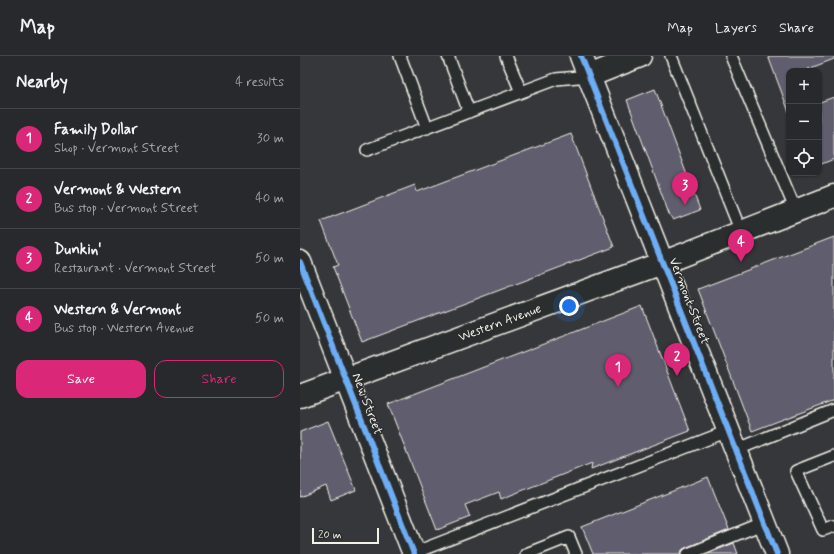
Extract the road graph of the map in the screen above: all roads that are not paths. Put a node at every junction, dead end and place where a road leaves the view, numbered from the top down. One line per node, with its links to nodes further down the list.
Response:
1 (400, 56): 10 (lane)
2 (448, 56): 9 (lane)
3 (506, 56): 8 (lane)
4 (640, 56): 7 (street)
5 (671, 56): 14 (lane)
6 (731, 56): 13 (lane)
7 (585, 66): 8 (lane); 16 (street, Vermont Street)
8 (521, 92): 9 (lane)
9 (469, 112): 10 (lane)
10 (428, 128): 11 (lane)
11 (367, 150)
12 (834, 196): 13 (street, Western Avenue)
13 (796, 210): 14 (street, Western Avenue)
14 (741, 232): 16 (street, Western Avenue)
15 (300, 262): 17 (street, New Street)
16 (662, 263): 17 (street, Western Avenue); 20 (street, Vermont Street)
17 (345, 380): 18 (street, Western Avenue); 24 (street, New Street)
18 (300, 396)
19 (834, 410): 20 (lane)
20 (732, 440): 22 (street, Vermont Street); 24 (lane)
21 (834, 456): 23 (lane)
22 (765, 524): 27 (lane); 28 (street, Vermont Street)
23 (834, 526)
24 (413, 554)
25 (526, 554): 26 (lane)
26 (576, 554)
27 (688, 554)
28 (777, 554)

